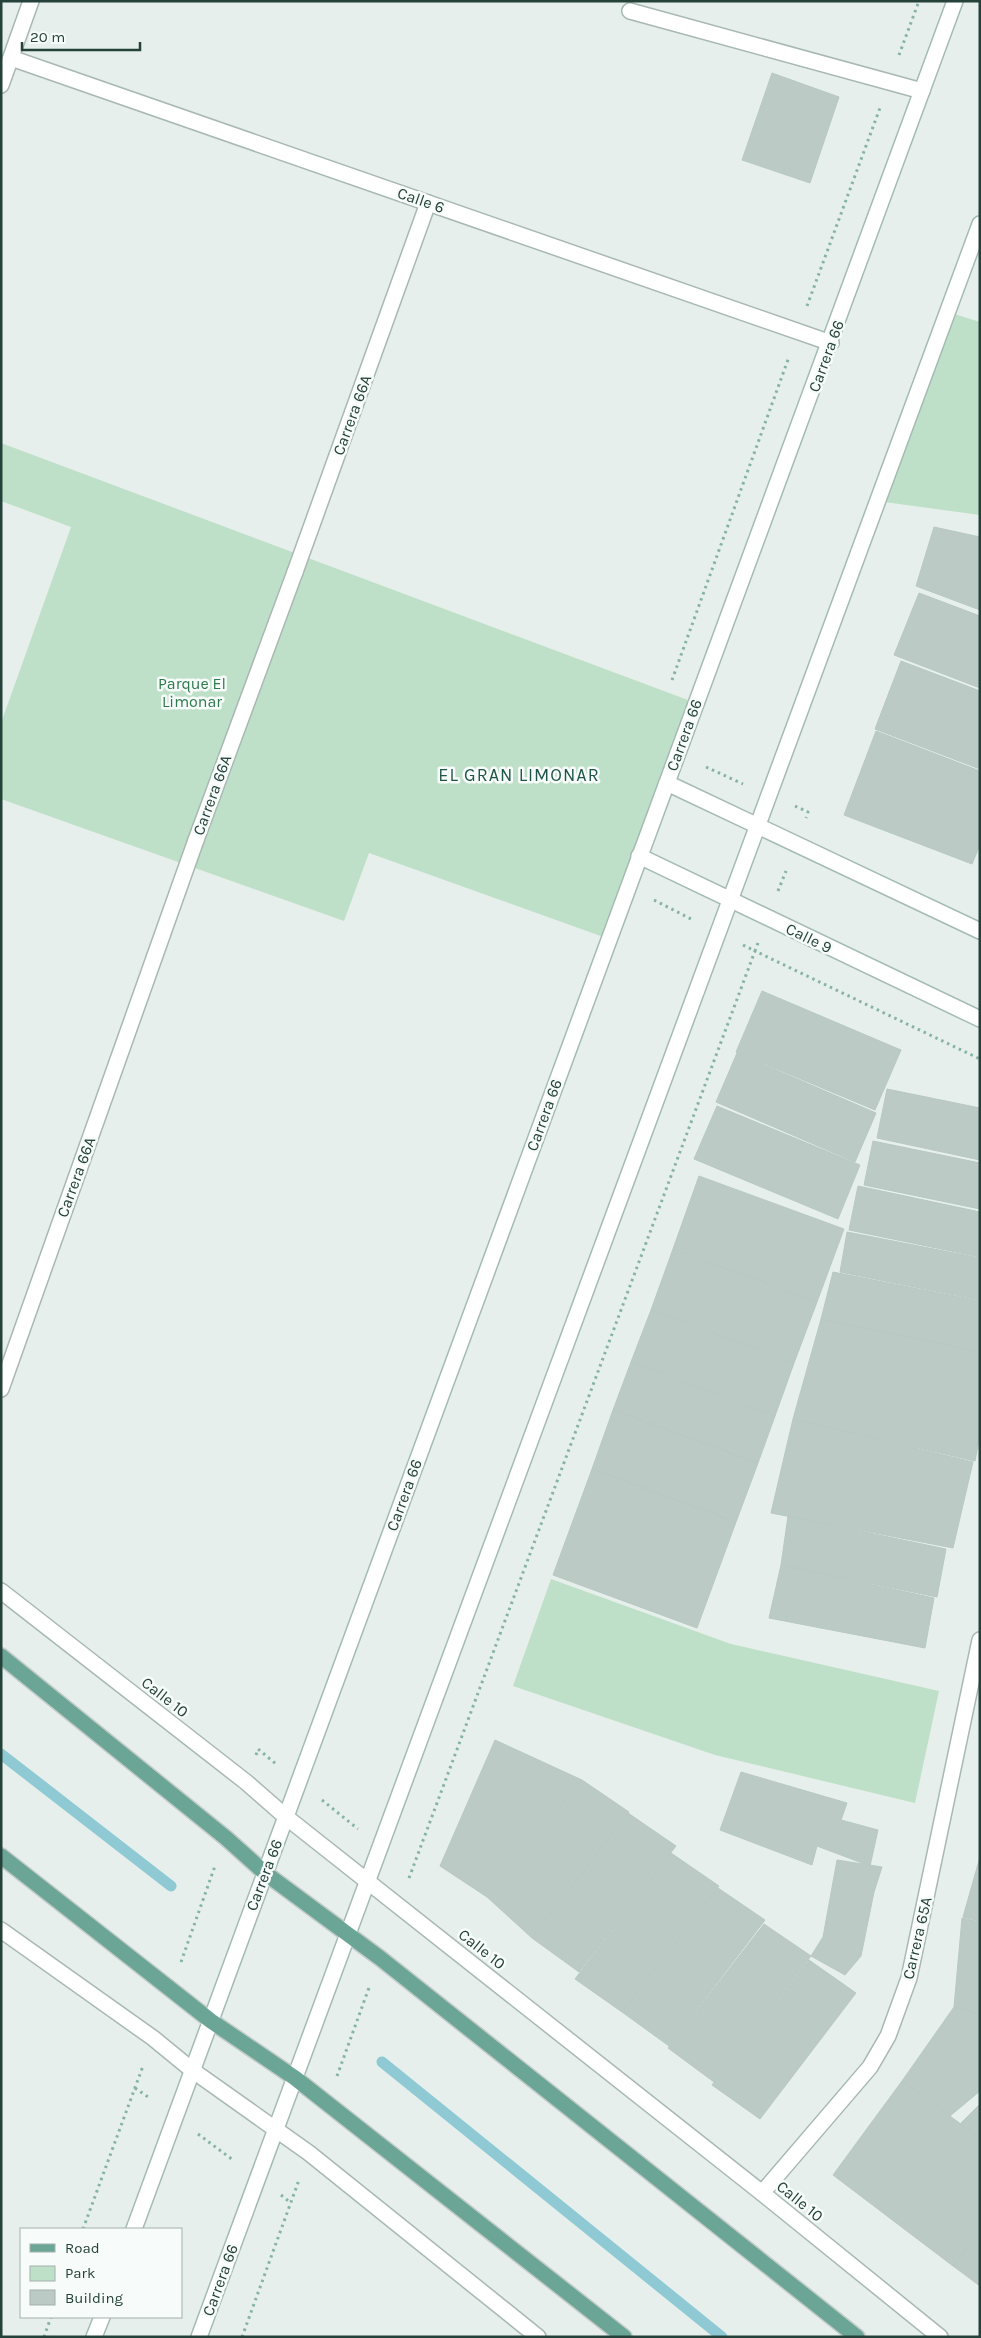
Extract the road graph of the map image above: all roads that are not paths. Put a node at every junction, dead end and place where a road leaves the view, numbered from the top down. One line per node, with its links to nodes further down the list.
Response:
1 (31, 1): 4 (main road)
2 (954, 1): 6 (main road, Carrera 66)
3 (630, 11): 6 (main road)
4 (11, 58): 5 (main road); 7 (main road, Calle 6)
5 (1, 85)
6 (922, 90): 9 (main road, Carrera 66)
7 (428, 203): 9 (main road, Calle 6); 16 (main road, Carrera 66A)
8 (980, 224): 11 (main road, Carrera 66)
9 (831, 343): 10 (main road, Carrera 66)
10 (667, 783): 11 (main road); 12 (main road, Carrera 66)
11 (757, 824): 13 (main road, Carrera 66); 14 (main road)
12 (639, 856): 13 (main road, Calle 9); 20 (main road, Carrera 66)
13 (730, 900): 15 (main road, Calle 9); 23 (main road, Carrera 66)
14 (980, 931)
15 (980, 1019)
16 (1, 1389)
17 (1, 1591): 20 (main road, Calle 10)
18 (980, 1640): 30 (main road, Carrera 65A)
19 (1, 1656): 22 (main road)
20 (286, 1817): 22 (main road, Carrera 66); 23 (main road, Calle 10)
21 (1, 1856): 26 (main road)
22 (265, 1873): 25 (main road); 26 (main road, Carrera 66)
23 (368, 1882): 25 (main road, Carrera 66); 30 (main road, Calle 10)
24 (1, 1930): 27 (main road)
25 (347, 1936): 28 (main road, Carrera 66); 37 (main road)
26 (211, 2021): 27 (main road, Carrera 66); 28 (main road)
27 (192, 2070): 29 (main road); 31 (main road, Carrera 66)
28 (295, 2078): 29 (main road, Carrera 66); 36 (main road)
29 (276, 2130): 34 (main road, Carrera 66); 35 (main road)
30 (762, 2193): 38 (main road, Calle 10)
31 (134, 2228)
32 (102, 2318): 33 (main road)
33 (94, 2337)
34 (199, 2337)
35 (538, 2337)
36 (624, 2337)
37 (857, 2337)
38 (940, 2337)

